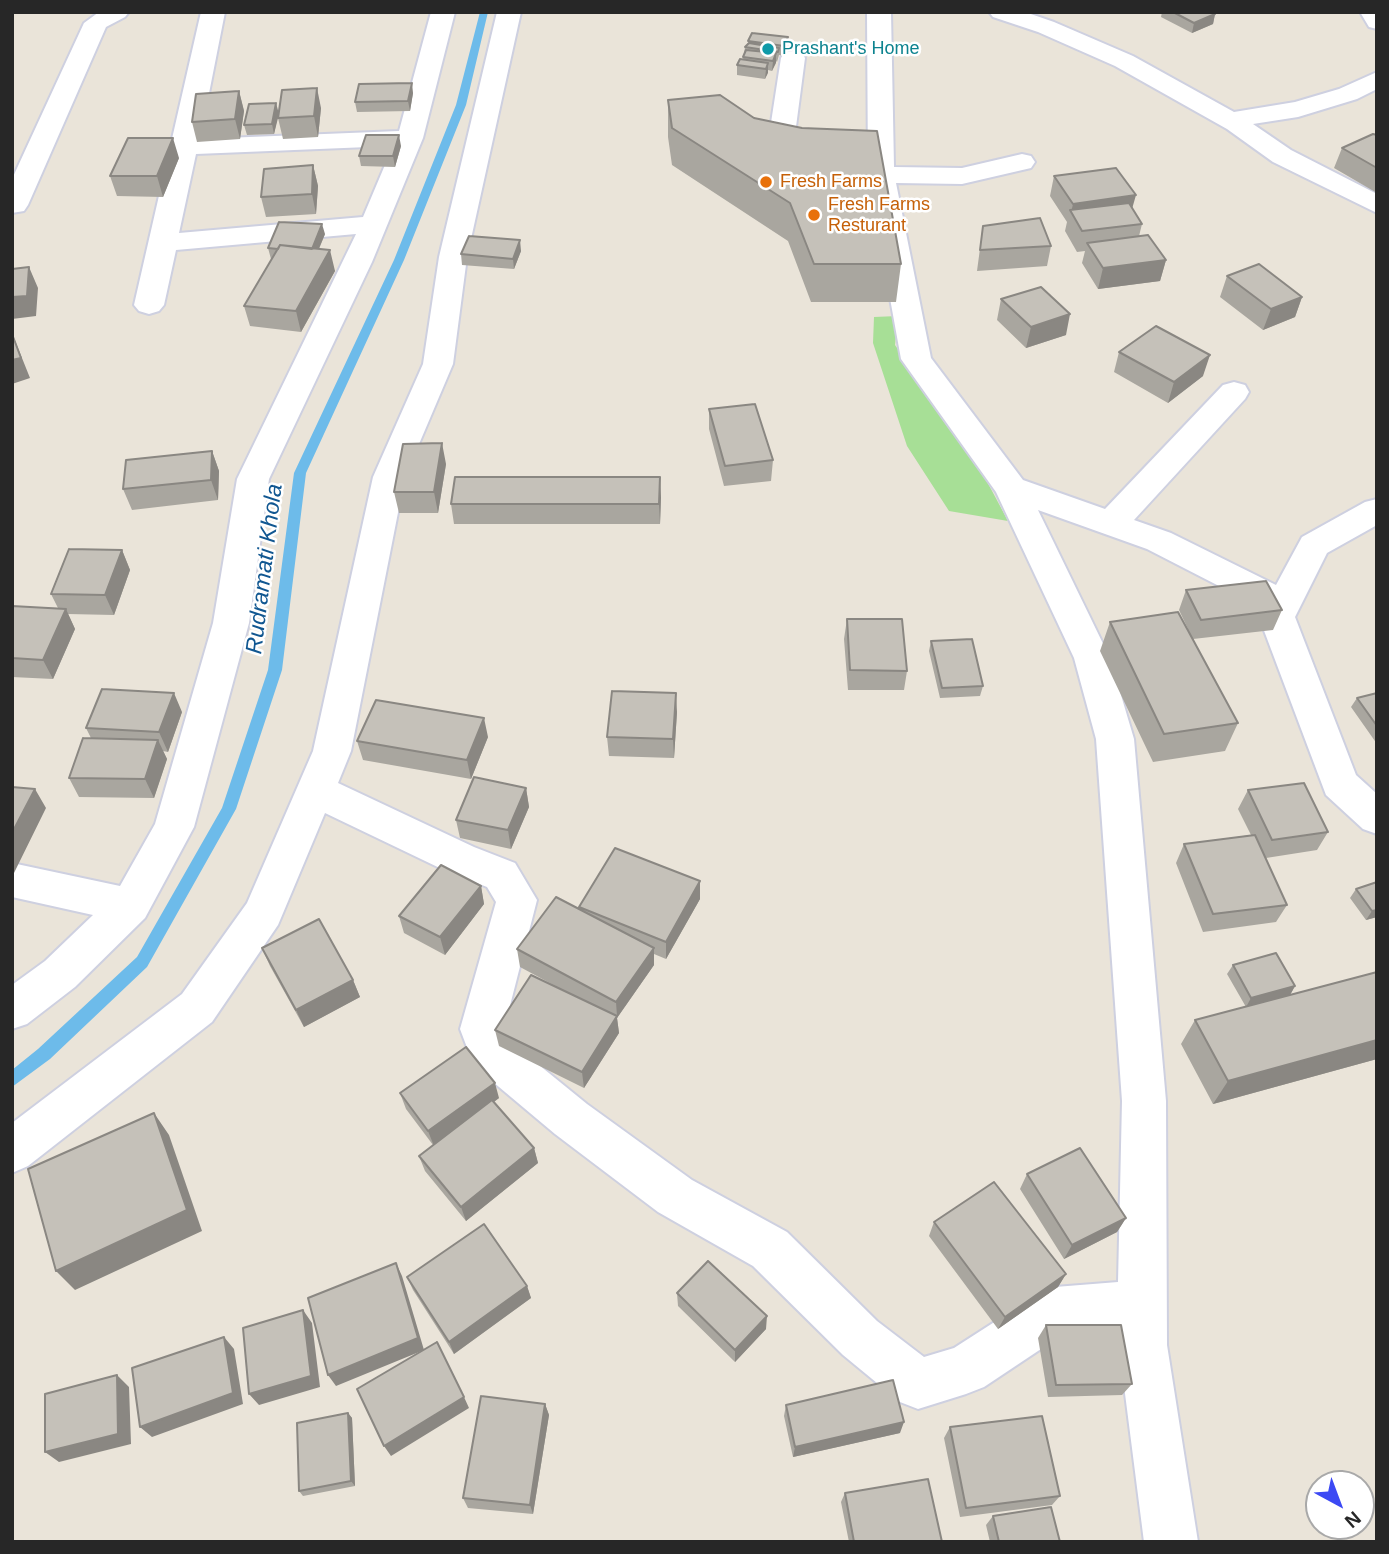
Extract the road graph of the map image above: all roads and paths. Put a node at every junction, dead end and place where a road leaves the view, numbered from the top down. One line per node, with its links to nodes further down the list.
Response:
1 (117, 12): 16 (street)
2 (213, 12): 13 (street)
3 (443, 12): 12 (street)
4 (509, 12): 28 (street)
5 (879, 12): 15 (street)
6 (1000, 12): 11 (street)
7 (1372, 12): 8 (street)
8 (1377, 22)
9 (793, 58): 15 (street)
10 (1377, 79): 11 (street)
11 (1236, 124): 17 (street)
12 (410, 138): 13 (street); 18 (street)
13 (185, 147): 19 (street)
14 (1022, 162): 15 (street)
15 (862, 167): 22 (street)
16 (14, 205)
17 (1377, 205)
18 (373, 224): 19 (street); 31 (street)
19 (163, 243): 20 (street)
20 (149, 305)
21 (1234, 392): 24 (street)
22 (1011, 488): 24 (street); 34 (street)
23 (1377, 510): 25 (street)
24 (1111, 524): 25 (street)
25 (1277, 617): 27 (street)
26 (1377, 775): 27 (street)
27 (1340, 784): 29 (street)
28 (315, 790): 33 (street); 34 (street)
29 (1377, 818)
30 (12, 880): 31 (street)
31 (130, 906): 32 (street)
32 (12, 1010)
33 (12, 1151)
34 (1142, 1305): 35 (street)
35 (1171, 1542)

